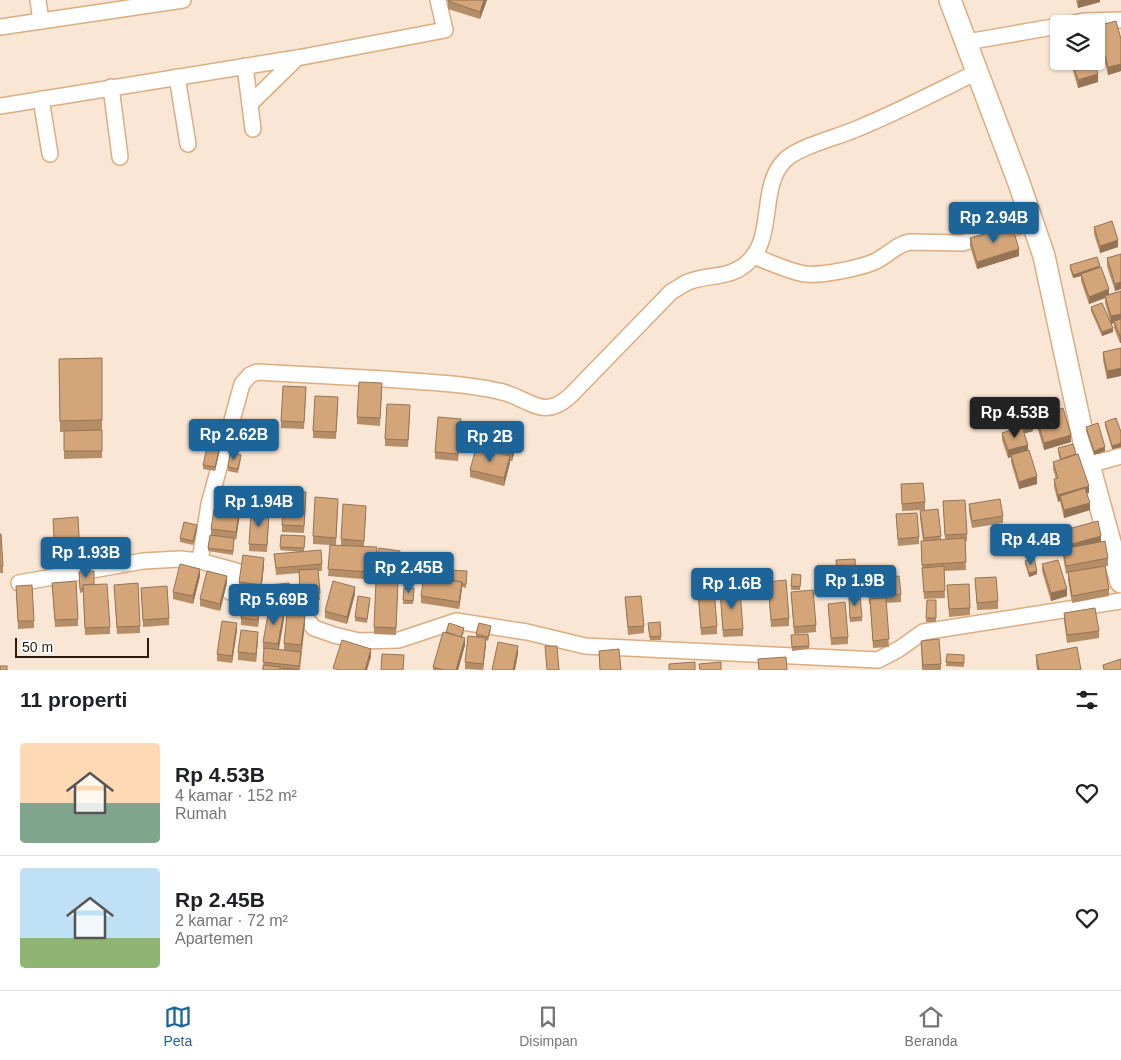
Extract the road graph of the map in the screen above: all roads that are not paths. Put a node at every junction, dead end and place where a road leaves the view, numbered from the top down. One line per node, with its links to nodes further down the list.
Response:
1 (38, 0): 7 (street)
2 (179, 0): 5 (street)
3 (438, 0): 12 (street)
4 (950, 0): 11 (street)
5 (108, 6): 7 (street)
6 (1121, 20): 8 (street)
7 (41, 21): 9 (street)
8 (1105, 21)
9 (0, 27)
10 (1050, 28): 11 (street)
11 (967, 42): 14 (street)
12 (297, 58): 13 (street); 18 (street)
13 (245, 66): 15 (street); 18 (street)
14 (978, 72): 24 (street); 25 (street)
15 (177, 77): 16 (street); 21 (street)
16 (111, 87): 17 (street); 23 (street)
17 (42, 99): 19 (street); 22 (street)
18 (250, 104): 20 (street)
19 (0, 106)
20 (254, 129)
21 (188, 144)
22 (50, 154)
23 (120, 157)
24 (1033, 222): 25 (street); 27 (street)
25 (753, 256): 28 (street)
26 (1121, 456): 27 (street)
27 (1089, 465): 29 (street)
28 (200, 561): 30 (street); 31 (street)
29 (1121, 582)
30 (19, 583)
31 (1121, 601)

